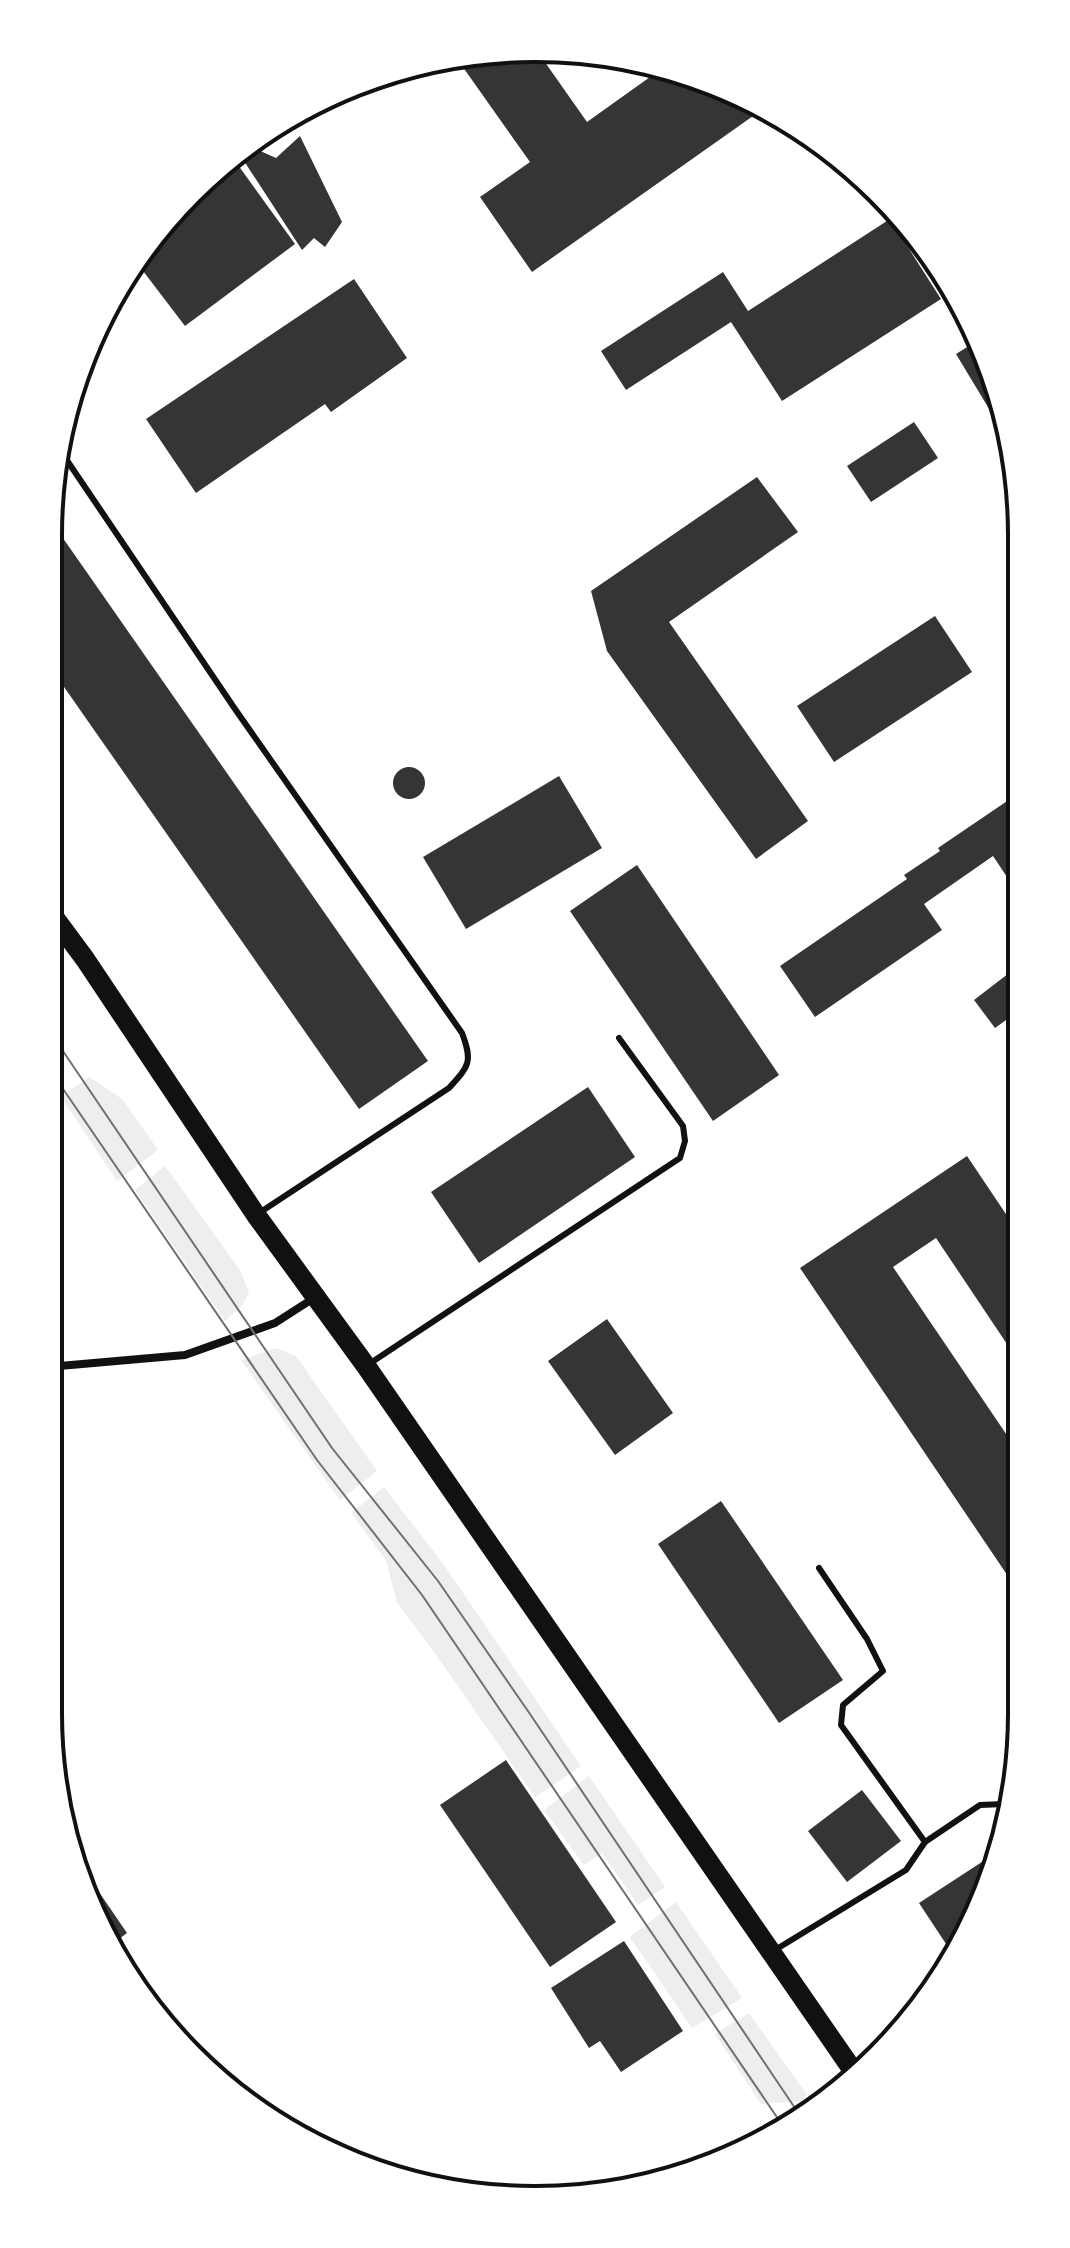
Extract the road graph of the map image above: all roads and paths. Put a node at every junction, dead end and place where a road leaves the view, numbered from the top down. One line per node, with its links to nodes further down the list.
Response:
1 (68, 462): 4 (lane)
2 (62, 928): 4 (main road)
3 (619, 1038): 7 (lane)
4 (256, 1215): 5 (main road)
5 (315, 1298): 6 (street); 7 (main road)
6 (62, 1366)
7 (366, 1366): 11 (main road)
8 (819, 1568): 10 (lane)
9 (999, 1804): 10 (lane)
10 (925, 1842): 11 (lane)
11 (772, 1952): 12 (main road)
12 (850, 2066)

